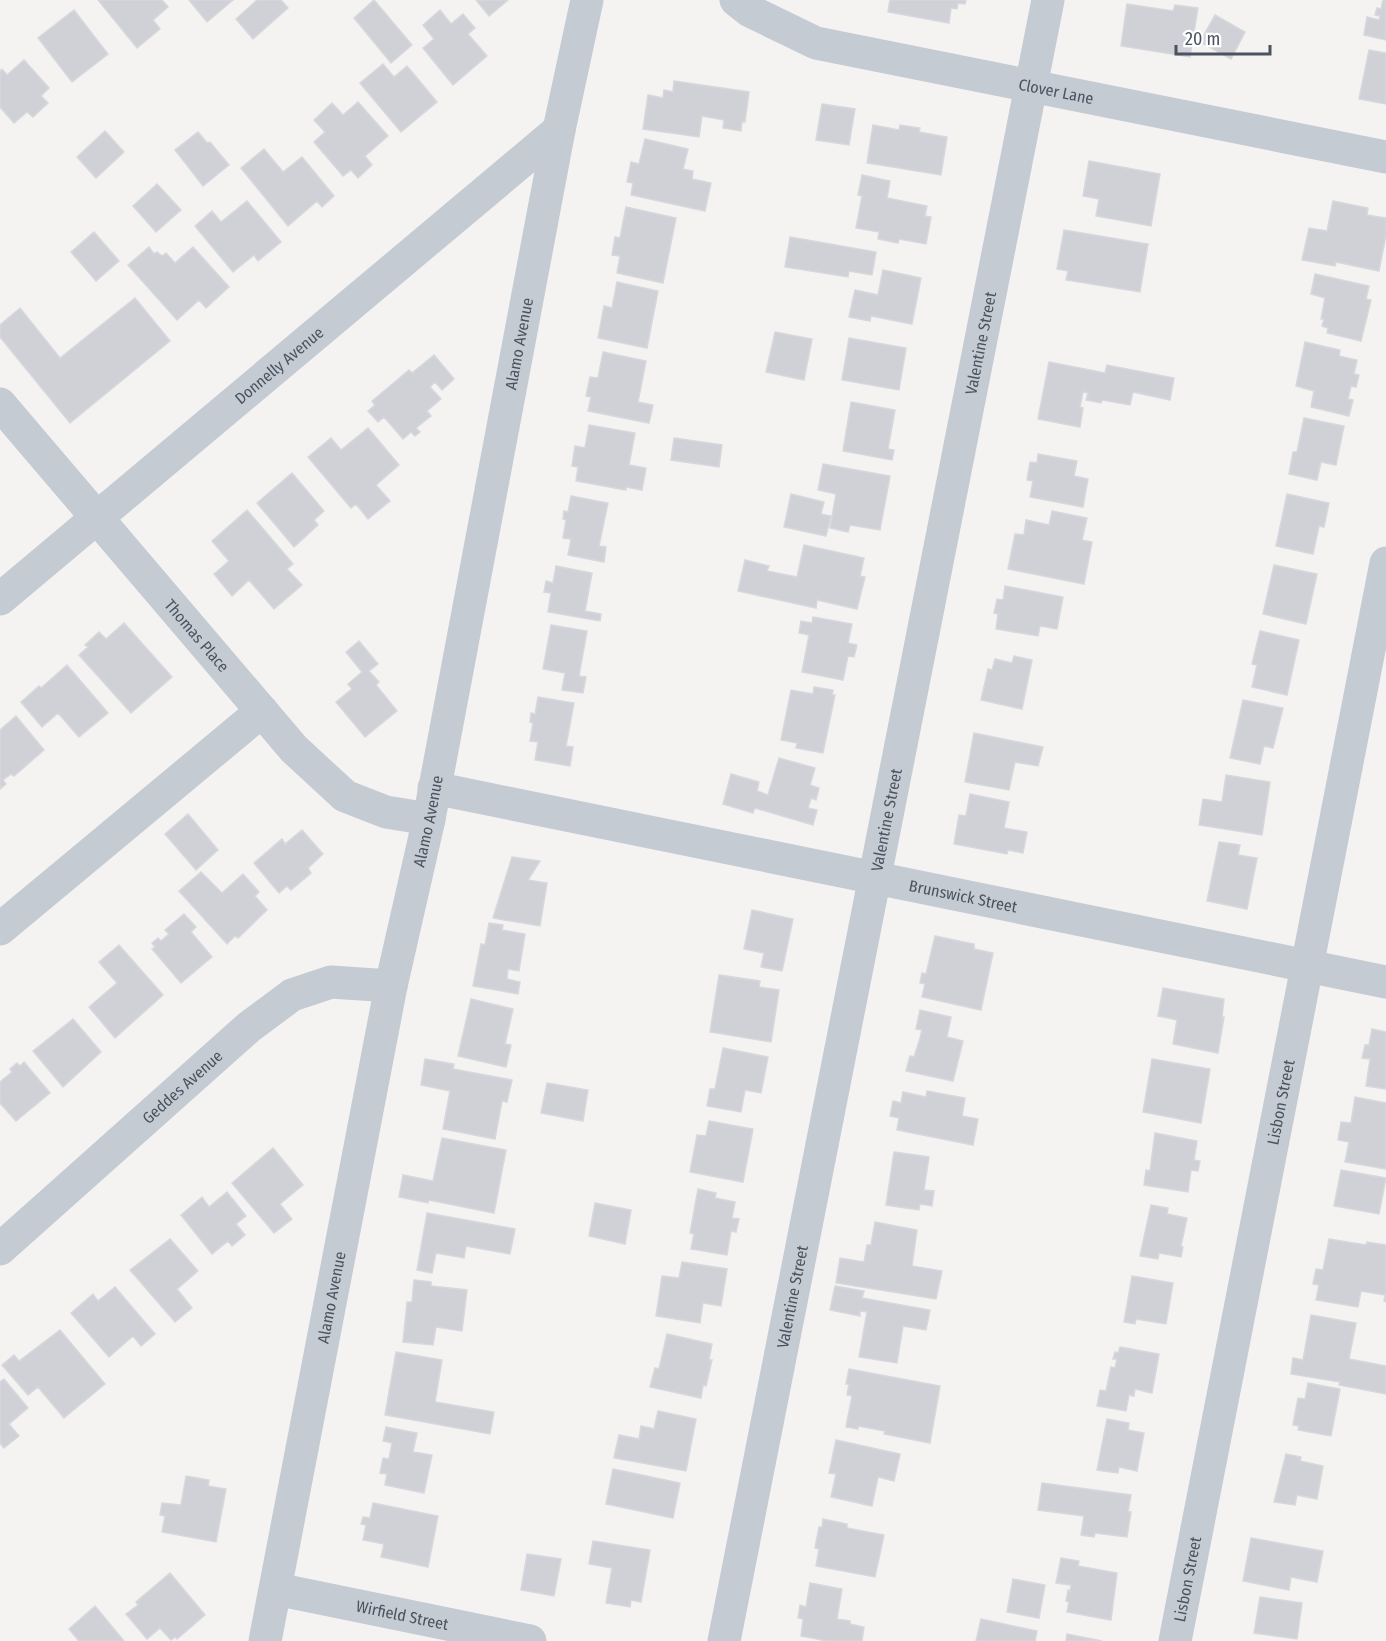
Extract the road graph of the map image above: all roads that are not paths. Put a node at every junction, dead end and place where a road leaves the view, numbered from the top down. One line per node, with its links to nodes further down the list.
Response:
1 (587, 0): 5 (street, Alamo Avenue)
2 (736, 0): 4 (street, Clover Lane)
3 (1047, 0): 4 (street, Valentine Street)
4 (1030, 85): 6 (street, Clover Lane); 13 (street, Valentine Street)
5 (560, 130): 8 (street, Donnelly Avenue); 12 (street, Alamo Avenue)
6 (1386, 157)
7 (0, 404): 8 (street, Thomas Place)
8 (96, 517): 10 (street, Donnelly Avenue); 11 (street, Thomas Place)
9 (1386, 563): 15 (street, Lisbon Street)
10 (0, 599)
11 (262, 711): 12 (street, Thomas Place); 14 (street)
12 (431, 804): 13 (street, Brunswick Street); 17 (street, Alamo Avenue)
13 (876, 878): 15 (street, Brunswick Street); 22 (street, Valentine Street)
14 (0, 929)
15 (1306, 966): 16 (street, Brunswick Street); 23 (street, Lisbon Street)
16 (1386, 982)
17 (391, 986): 18 (street, Geddes Avenue); 19 (street, Alamo Avenue)
18 (0, 1249)
19 (276, 1589): 20 (street, Alamo Avenue); 21 (street, Wirfield Street)
20 (265, 1641)
21 (530, 1641)
22 (724, 1641)
23 (1175, 1641)

